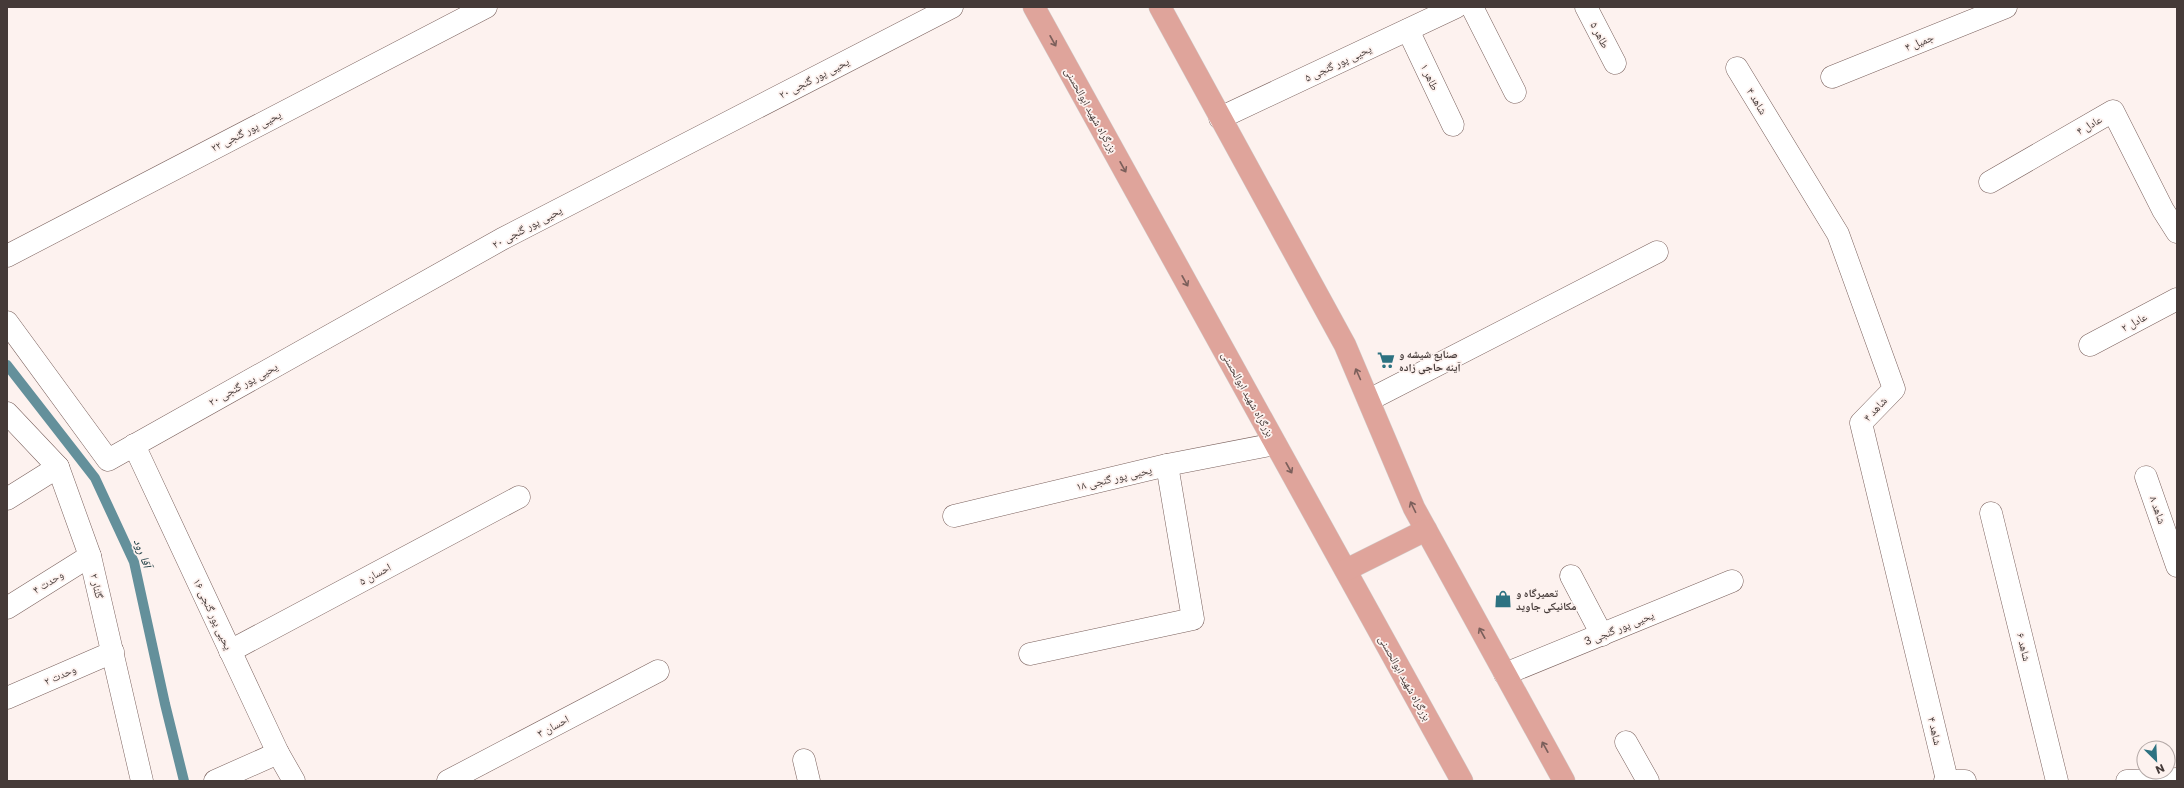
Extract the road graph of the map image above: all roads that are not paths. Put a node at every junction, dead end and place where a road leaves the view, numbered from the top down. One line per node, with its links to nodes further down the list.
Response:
1 (486, 7): 20 (street, یحیی پور گنجی ۲۲)
2 (952, 7): 27 (street, یحیی پور گنجی ۲۰)
3 (1034, 7): 26 (main road, بزرگراه شهید ابوالحسنی, one-way to 26)
4 (1160, 7): 14 (main road)
5 (1456, 7): 9 (street, یحیی پور گنجی ۵)
6 (1472, 7): 13 (street)
7 (1586, 7): 10 (street, طاهر ۵)
8 (2006, 7): 12 (street, جمیل ۴)
9 (1408, 30): 14 (street, یحیی پور گنجی ۵); 15 (street, طاهر ۱)
10 (1615, 63)
11 (1737, 68): 59 (street, شاهد ۴)
12 (1832, 77)
13 (1514, 92)
14 (1220, 118): 24 (main road, one-way to 14)
15 (1453, 124)
16 (1990, 182): 17 (street, عادل ۴)
17 (2170, 206): 18 (street)
18 (2177, 232)
19 (1657, 252): 24 (street)
20 (7, 256)
21 (2177, 299): 23 (street, عادل ۲)
22 (7, 322): 27 (street, یحیی پور گنجی ۲۰)
23 (2090, 345)
24 (1369, 400): 35 (main road, one-way to 24)
25 (7, 413): 29 (street, گلنار ۲)
26 (1275, 444): 28 (street, یحیی پور گنجی ۱۸); 38 (main road, بزرگراه شهید ابوالحسنی, one-way to 38)
27 (134, 445): 43 (street, یحیی پور گنجی ۱۶)
28 (1167, 465): 34 (street, یحیی پور گنجی ۱۸); 45 (street)
29 (58, 467): 32 (street); 36 (street, گلنار ۲)
30 (2146, 477): 37 (street, شاهد ۸)
31 (519, 497): 43 (street, احسان ۵)
32 (7, 499)
33 (1991, 513): 60 (street, شاهد ۶)
34 (954, 516)
35 (1426, 530): 38 (main road); 47 (main road, one-way to 35)
36 (90, 556): 41 (street, وحدت ۴); 44 (street, گلنار ۲)
37 (2177, 566)
38 (1346, 570): 56 (main road, بزرگراه شهید ابوالحسنی)
39 (1572, 576): 42 (street)
40 (1732, 581): 42 (street, یحیی پور گنجی 3)
41 (7, 608)
42 (1602, 635): 47 (street, یحیی پور گنجی 3)
43 (230, 651): 50 (street, یحیی پور گنجی ۱۶)
44 (113, 652): 48 (street, وحدت ۲); 52 (street, گلنار ۲)
45 (1030, 654)
46 (658, 671): 55 (street, احسان ۳)
47 (1505, 674): 57 (main road, one-way to 47)
48 (7, 698)
49 (1626, 742): 58 (street)
50 (278, 753): 53 (street); 54 (street, یحیی پور گنجی ۱۶)
51 (2177, 778): 61 (street)
52 (142, 781)
53 (215, 781)
54 (294, 781)
55 (448, 781)
56 (1462, 781)
57 (1564, 781)
58 (1648, 781)
59 (1952, 781)
60 (2057, 781)
61 (2127, 781)

